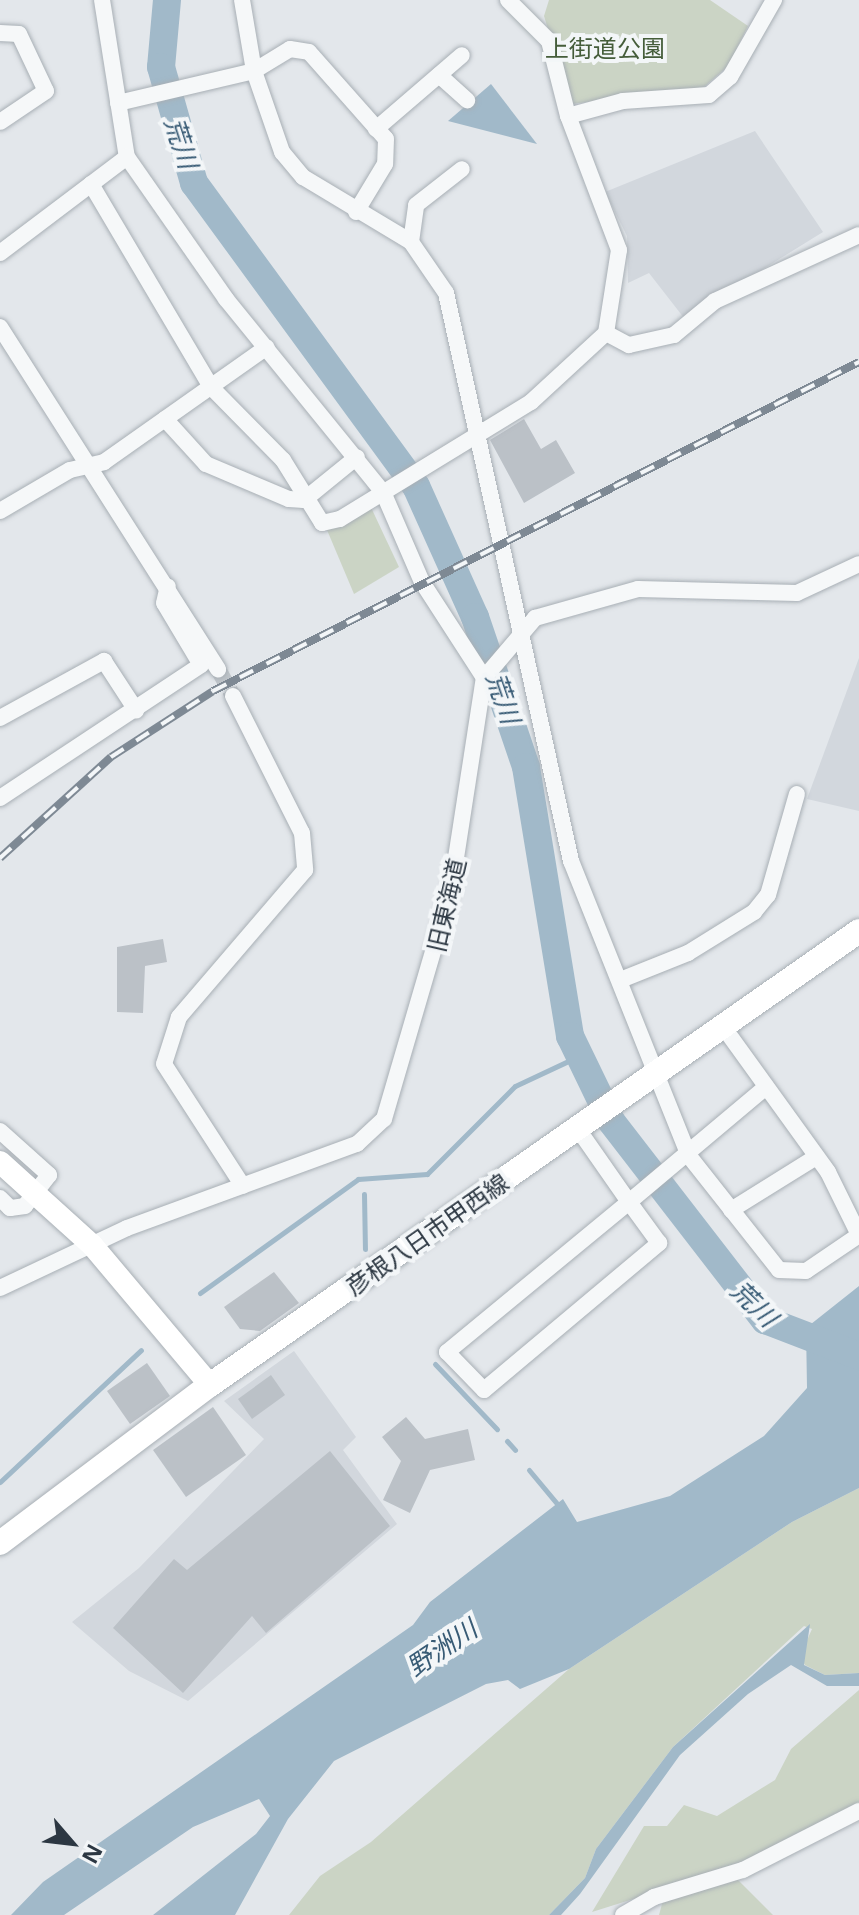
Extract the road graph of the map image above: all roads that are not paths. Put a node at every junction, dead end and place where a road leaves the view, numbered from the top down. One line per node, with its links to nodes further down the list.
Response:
1 (102, 0): 10 (street)
2 (242, 0): 7 (street)
3 (508, 0): 11 (street)
4 (774, 0): 11 (street)
5 (0, 33): 12 (street)
6 (462, 55): 8 (street)
7 (254, 71): 10 (street); 13 (street); 17 (street)
8 (439, 75): 9 (street); 13 (street)
9 (467, 100)
10 (118, 103): 14 (street)
11 (568, 116): 21 (street)
12 (0, 122)
13 (376, 129): 17 (street)
14 (127, 157): 16 (street); 23 (street)
15 (462, 169): 19 (street)
16 (91, 184): 20 (street); 24 (street)
17 (356, 212): 19 (street)
18 (859, 235): 21 (street)
19 (411, 242): 26 (street)
20 (0, 253)
21 (606, 333): 26 (street)
22 (2, 336): 28 (street)
23 (267, 347): 24 (street); 27 (street)
24 (211, 387): 25 (street); 30 (street)
25 (165, 419): 28 (street); 30 (street)
26 (480, 432): 29 (street); 34 (street)
27 (357, 457): 29 (street); 30 (street)
28 (86, 469): 31 (street); 33 (street)
29 (388, 489): 30 (street); 36 (street)
30 (304, 500)
31 (0, 511)
32 (859, 564): 34 (street, 旧東海道)
33 (168, 586): 35 (street); 38 (street)
34 (519, 633): 36 (street, 旧東海道); 43 (street)
35 (218, 669)
36 (484, 678): 52 (street, 旧東海道)
37 (233, 696): 52 (street)
38 (136, 710): 39 (street); 41 (street)
39 (0, 718)
40 (797, 794): 43 (street)
41 (0, 798)
42 (859, 931): 44 (main road, 彦根八日市甲西線)
43 (623, 979): 45 (street)
44 (722, 1025): 45 (main road, 彦根八日市甲西線); 46 (street)
45 (654, 1074): 47 (main road, 彦根八日市甲西線); 50 (street)
46 (766, 1087): 49 (street); 50 (street)
47 (587, 1122): 54 (street); 60 (main road, 彦根八日市甲西線)
48 (0, 1131): 53 (street)
49 (816, 1157): 56 (street); 57 (street)
50 (686, 1158): 54 (street); 56 (street)
51 (0, 1162): 53 (street)
52 (243, 1186): 58 (street, 旧東海道)
53 (39, 1195): 55 (street); 58 (street)
54 (634, 1196): 54 (street)
55 (0, 1198)
56 (731, 1210): 57 (street)
57 (859, 1235)
58 (92, 1245): 59 (street, 旧東海道); 60 (street)
59 (0, 1288)
60 (210, 1385): 61 (main road, 彦根八日市甲西線)
61 (0, 1543)
62 (859, 1811): 63 (street)
63 (623, 1915)

